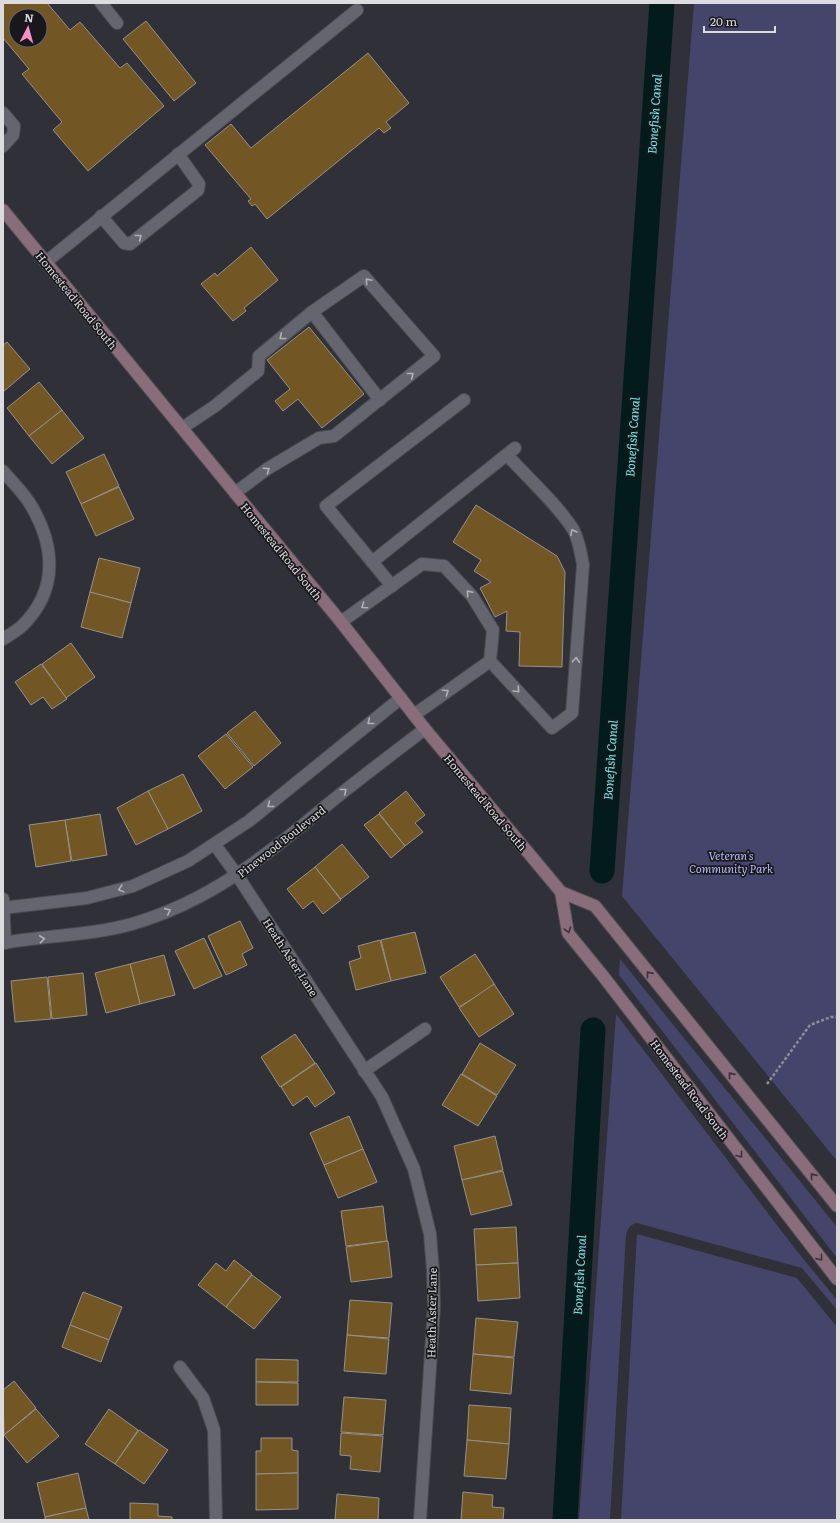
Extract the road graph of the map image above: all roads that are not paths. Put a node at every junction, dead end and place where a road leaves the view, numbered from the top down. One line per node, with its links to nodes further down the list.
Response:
1 (100, 3): 3 (street)
2 (357, 10): 6 (street)
3 (117, 23)
4 (3, 113): 5 (street)
5 (3, 146)
6 (178, 154): 8 (street); 8 (street, one-way to 6)
7 (3, 210): 9 (main road, Homestead Road South)
8 (100, 216): 9 (street)
9 (46, 262): 13 (main road, Homestead Road South)
10 (312, 312): 11 (street); 11 (street, one-way to 10); 13 (street, one-way to 13)
11 (380, 400): 15 (street, one-way to 11)
12 (464, 400): 16 (street)
13 (182, 428): 15 (main road, Homestead Road South)
14 (3, 471): 19 (street)
15 (235, 492): 18 (main road, Homestead Road South)
16 (372, 562): 17 (street); 20 (street, one-way to 16)
17 (392, 586): 18 (street, one-way to 18); 20 (street, one-way to 17)
18 (340, 622): 21 (main road, Homestead Road South)
19 (3, 640)
20 (490, 661): 22 (street, one-way to 20)
21 (401, 698): 22 (main road, Homestead Road South); 24 (street, one-way to 24)
22 (414, 715): 23 (main road, Homestead Road South)
23 (425, 729): 25 (street, Pinewood Boulevard, one-way to 23); 26 (main road, Homestead Road South)
24 (215, 845): 25 (street, Heath Aster Lane); 27 (street, one-way to 27)
25 (237, 875): 28 (street, Pinewood Boulevard, one-way to 25); 30 (street, Heath Aster Lane)
26 (561, 892): 31 (main road, Homestead Road South, one-way to 26); 32 (main road, Homestead Road South, one-way to 32)
27 (3, 905): 28 (street)
28 (4, 943)
29 (425, 1029): 30 (street)
30 (364, 1071): 35 (street, Heath Aster Lane)
31 (837, 1206)
32 (837, 1279)
33 (180, 1367): 34 (street)
34 (216, 1520)
35 (420, 1520)

